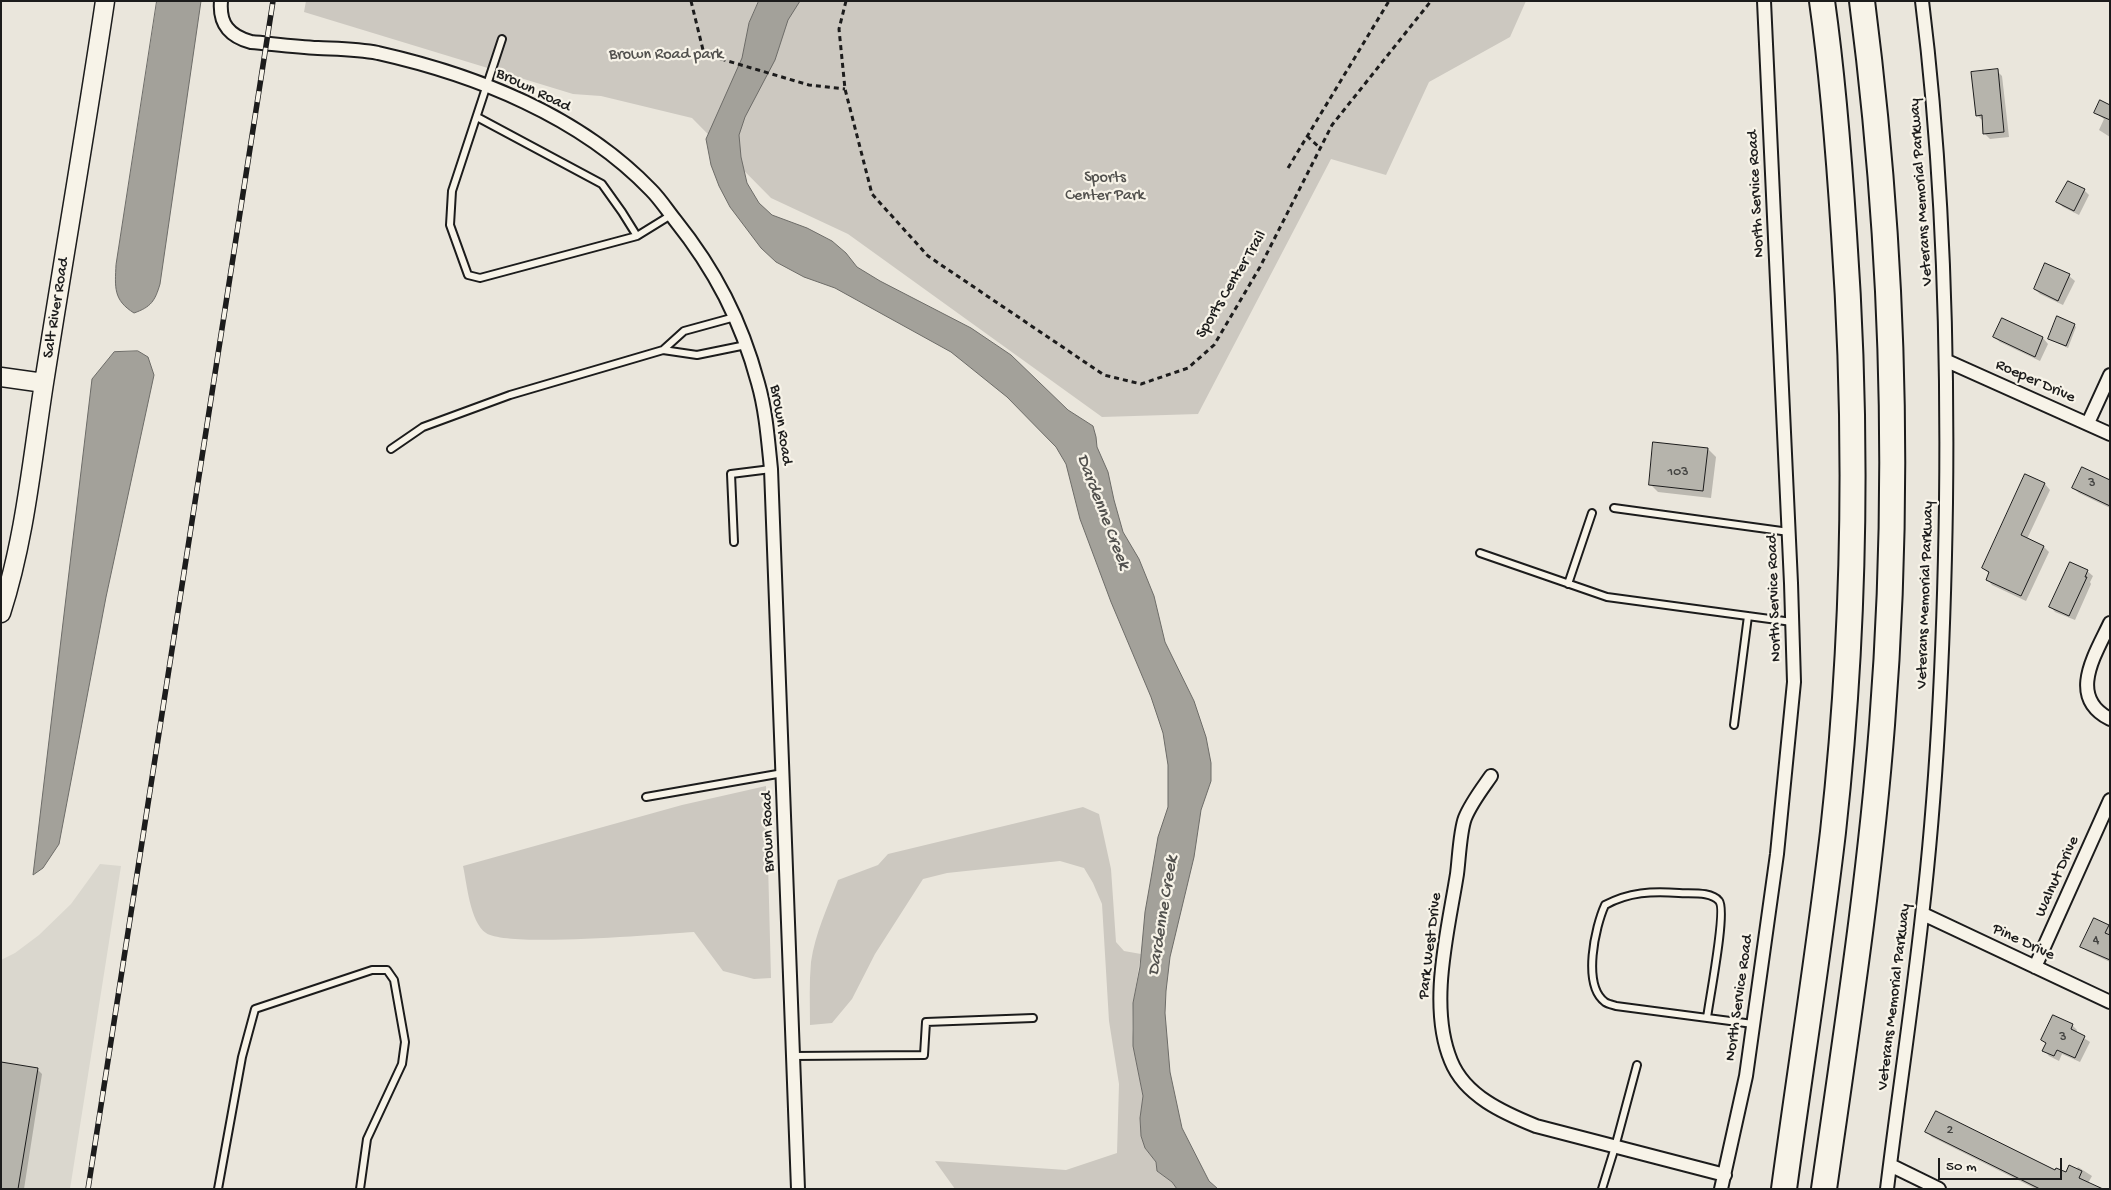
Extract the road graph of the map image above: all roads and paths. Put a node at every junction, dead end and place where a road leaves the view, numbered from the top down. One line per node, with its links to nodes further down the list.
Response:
1 (105, 1): 26 (main road, Salt River Road)
2 (221, 1): 12 (street, Brown Road)
3 (691, 1): 13 (path)
4 (846, 1): 13 (path, Sports Center Trail)
5 (1389, 1): 15 (path)
6 (1431, 1): 16 (path, Sports Center Trail)
7 (1764, 1): 33 (street, North Service Road)
8 (1822, 1): 63 (highway)
9 (1862, 1): 64 (highway)
10 (1922, 1): 23 (street, Veterans Memorial Parkway)
11 (502, 38): 12 (lane)
12 (487, 87): 14 (lane); 18 (street, Brown Road)
13 (845, 89): 16 (path, Sports Center Trail)
14 (477, 117): 19 (lane); 19 (lane)
15 (1308, 136): 16 (path); 17 (path)
16 (1320, 148)
17 (1288, 168)
18 (672, 216): 19 (lane); 20 (street, Brown Road)
19 (637, 236)
20 (735, 317): 21 (street, Brown Road); 22 (lane)
21 (746, 345): 22 (lane); 30 (street, Brown Road)
22 (662, 350): 29 (lane)
23 (1947, 360): 27 (street, Roeper Drive); 47 (street, Veterans Memorial Parkway)
24 (2110, 375): 27 (street)
25 (1, 377): 26 (main road)
26 (44, 383): 37 (main road, Salt River Road)
27 (2088, 423): 28 (street, Roeper Drive)
28 (2110, 434)
29 (391, 449)
30 (771, 469): 34 (lane); 43 (street, Brown Road)
31 (1614, 508): 33 (lane)
32 (1592, 513): 36 (lane)
33 (1789, 532): 39 (street, North Service Road)
34 (734, 542)
35 (1480, 553): 36 (lane)
36 (1568, 584): 38 (lane)
37 (1, 613)
38 (1748, 616): 39 (lane); 42 (lane)
39 (1792, 622): 52 (street, North Service Road)
40 (2110, 623): 41 (street)
41 (2110, 719)
42 (1734, 725)
43 (783, 773): 45 (lane); 53 (street, Brown Road)
44 (1490, 776): 55 (street, Park West Drive)
45 (646, 797)
46 (2110, 800): 48 (street, Walnut Drive)
47 (1922, 914): 48 (street, Pine Drive); 56 (street, Veterans Memorial Parkway)
48 (2035, 967): 49 (street, Pine Drive)
49 (2110, 1002)
50 (1033, 1018): 53 (lane)
51 (1707, 1018): 51 (lane); 52 (lane)
52 (1753, 1024): 57 (street, North Service Road)
53 (793, 1056): 60 (street, Brown Road)
54 (1637, 1065): 55 (lane)
55 (1615, 1147): 57 (street, Park West Drive); 61 (lane)
56 (1890, 1165): 65 (street, Veterans Memorial Parkway); 66 (street)
57 (1724, 1175): 62 (street, North Service Road)
58 (218, 1189): 59 (lane)
59 (360, 1189)
60 (798, 1189)
61 (1602, 1189)
62 (1721, 1189)
63 (1784, 1189)
64 (1824, 1189)
65 (1887, 1189)
66 (1938, 1189)

